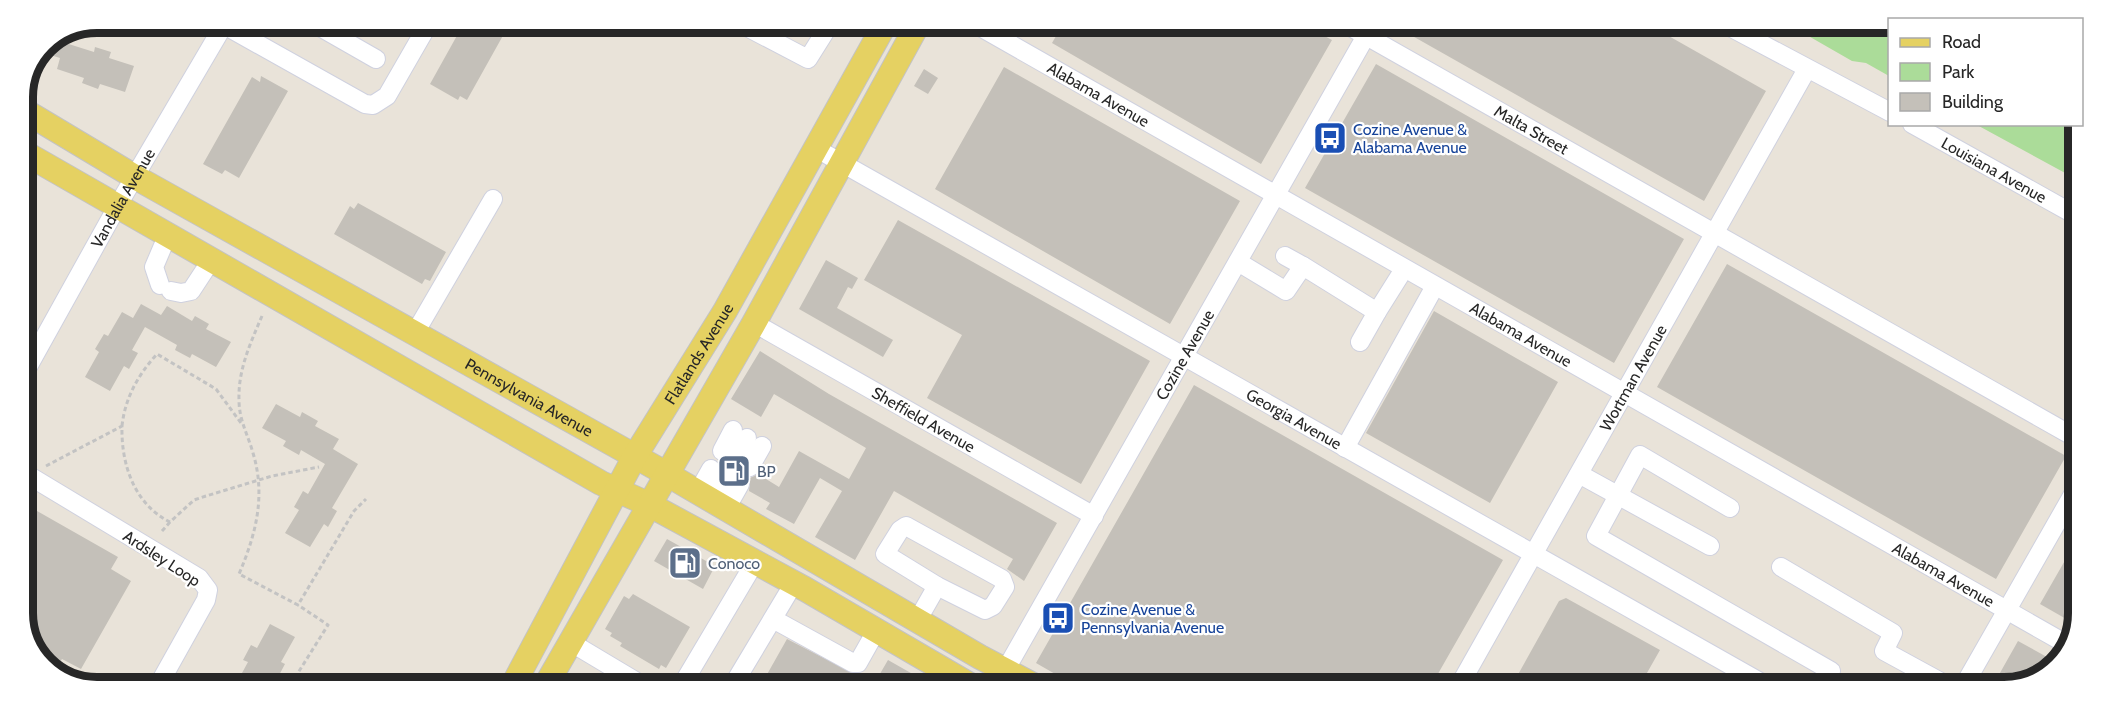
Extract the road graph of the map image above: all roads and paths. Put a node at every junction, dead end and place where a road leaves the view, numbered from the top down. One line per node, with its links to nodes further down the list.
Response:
1 (219, 33): 21 (street, Vandalia Avenue)
2 (240, 33): 4 (street)
3 (331, 33): 13 (street)
4 (423, 33)
5 (758, 33): 6 (street)
6 (824, 33)
7 (880, 33): 18 (main road, Flatlands Avenue)
8 (913, 33): 20 (main road, Flatlands Avenue)
9 (991, 33): 22 (street, Alabama Avenue)
10 (1369, 33): 22 (street, Cozine Avenue)
11 (1373, 33): 27 (street, Malta Street)
12 (1741, 33): 14 (street)
13 (376, 59)
14 (1807, 69): 15 (street); 27 (street, Wortman Avenue)
15 (1888, 111)
16 (33, 116): 21 (main road, Pennsylvania Avenue)
17 (1916, 126): 25 (street, Louisiana Avenue)
18 (817, 149): 20 (street, Georgia Avenue); 46 (main road, Flatlands Avenue)
19 (33, 158): 24 (main road)
20 (843, 163): 36 (main road, Flatlands Avenue); 39 (street, Georgia Avenue)
21 (135, 177): 24 (street, Vandalia Avenue); 37 (main road, Pennsylvania Avenue)
22 (1276, 195): 30 (street, Cozine Avenue); 32 (street, Alabama Avenue)
23 (493, 199): 37 (street)
24 (118, 205): 26 (main road); 40 (street, Vandalia Avenue)
25 (2068, 210)
26 (168, 234): 29 (main road); 29 (street)
27 (1715, 234): 41 (street, Wortman Avenue); 44 (street, Malta Street)
28 (1285, 256): 31 (street)
29 (212, 259): 54 (main road)
30 (1238, 262): 31 (street); 39 (street, Cozine Avenue)
31 (1303, 266): 34 (street)
32 (1404, 269): 33 (street, Alabama Avenue); 34 (street)
33 (1435, 286): 41 (street, Alabama Avenue); 45 (street)
34 (1377, 312): 38 (street)
35 (262, 316): 42 (path)
36 (754, 323): 50 (main road, Flatlands Avenue); 61 (street, Sheffield Avenue)
37 (415, 333): 46 (main road, Pennsylvania Avenue)
38 (1360, 342)
39 (1184, 356): 45 (street, Georgia Avenue); 61 (street, Cozine Avenue)
40 (33, 358)
41 (1624, 394): 51 (street, Wortman Avenue); 71 (street, Alabama Avenue)
42 (242, 424): 43 (path); 53 (path)
43 (122, 426): 48 (path); 62 (path)
44 (2068, 434)
45 (1345, 448): 65 (street, Georgia Avenue)
46 (635, 456): 50 (main road, Pennsylvania Avenue); 54 (main road, Flatlands Avenue)
47 (736, 459): 47 (street)
48 (46, 466)
49 (318, 467): 53 (path)
50 (665, 473): 57 (main road, Pennsylvania Avenue); 59 (main road, Flatlands Avenue)
51 (1579, 474): 55 (street); 65 (street, Wortman Avenue)
52 (33, 478): 78 (street, Ardsley Loop)
53 (260, 480): 62 (path); 70 (path)
54 (616, 490): 59 (main road); 80 (main road, Flatlands Avenue)
55 (1617, 495): 60 (street); 64 (street); 77 (street)
56 (366, 499): 70 (path)
57 (712, 500): 57 (street); 73 (main road, Pennsylvania Avenue)
58 (2068, 503): 71 (street)
59 (648, 504): 66 (main road); 76 (main road, Flatlands Avenue)
60 (1730, 508)
61 (1094, 516): 86 (street, Cozine Avenue)
62 (170, 522): 63 (path)
63 (162, 531)
64 (1710, 546)
65 (1533, 554): 87 (street, Wortman Avenue); 88 (street, Georgia Avenue)
66 (756, 562): 68 (main road); 83 (street)
67 (1781, 567): 89 (street)
68 (794, 583): 72 (street); 74 (main road)
69 (937, 586): 69 (street); 73 (street)
70 (298, 605): 79 (path)
71 (2007, 610): 75 (street, Alabama Avenue); 90 (street)
72 (773, 619): 74 (street); 84 (street)
73 (917, 621): 86 (main road, Pennsylvania Avenue)
74 (876, 631): 85 (main road)
75 (2061, 641)
76 (570, 642): 81 (main road, Flatlands Avenue); 82 (street)
77 (1831, 671)
78 (163, 677)
79 (295, 677)
80 (517, 677)
81 (550, 677)
82 (629, 677)
83 (687, 677)
84 (738, 677)
85 (955, 677)
86 (1002, 677)
87 (1464, 677)
88 (1751, 677)
89 (1932, 677)
90 (1969, 677)

